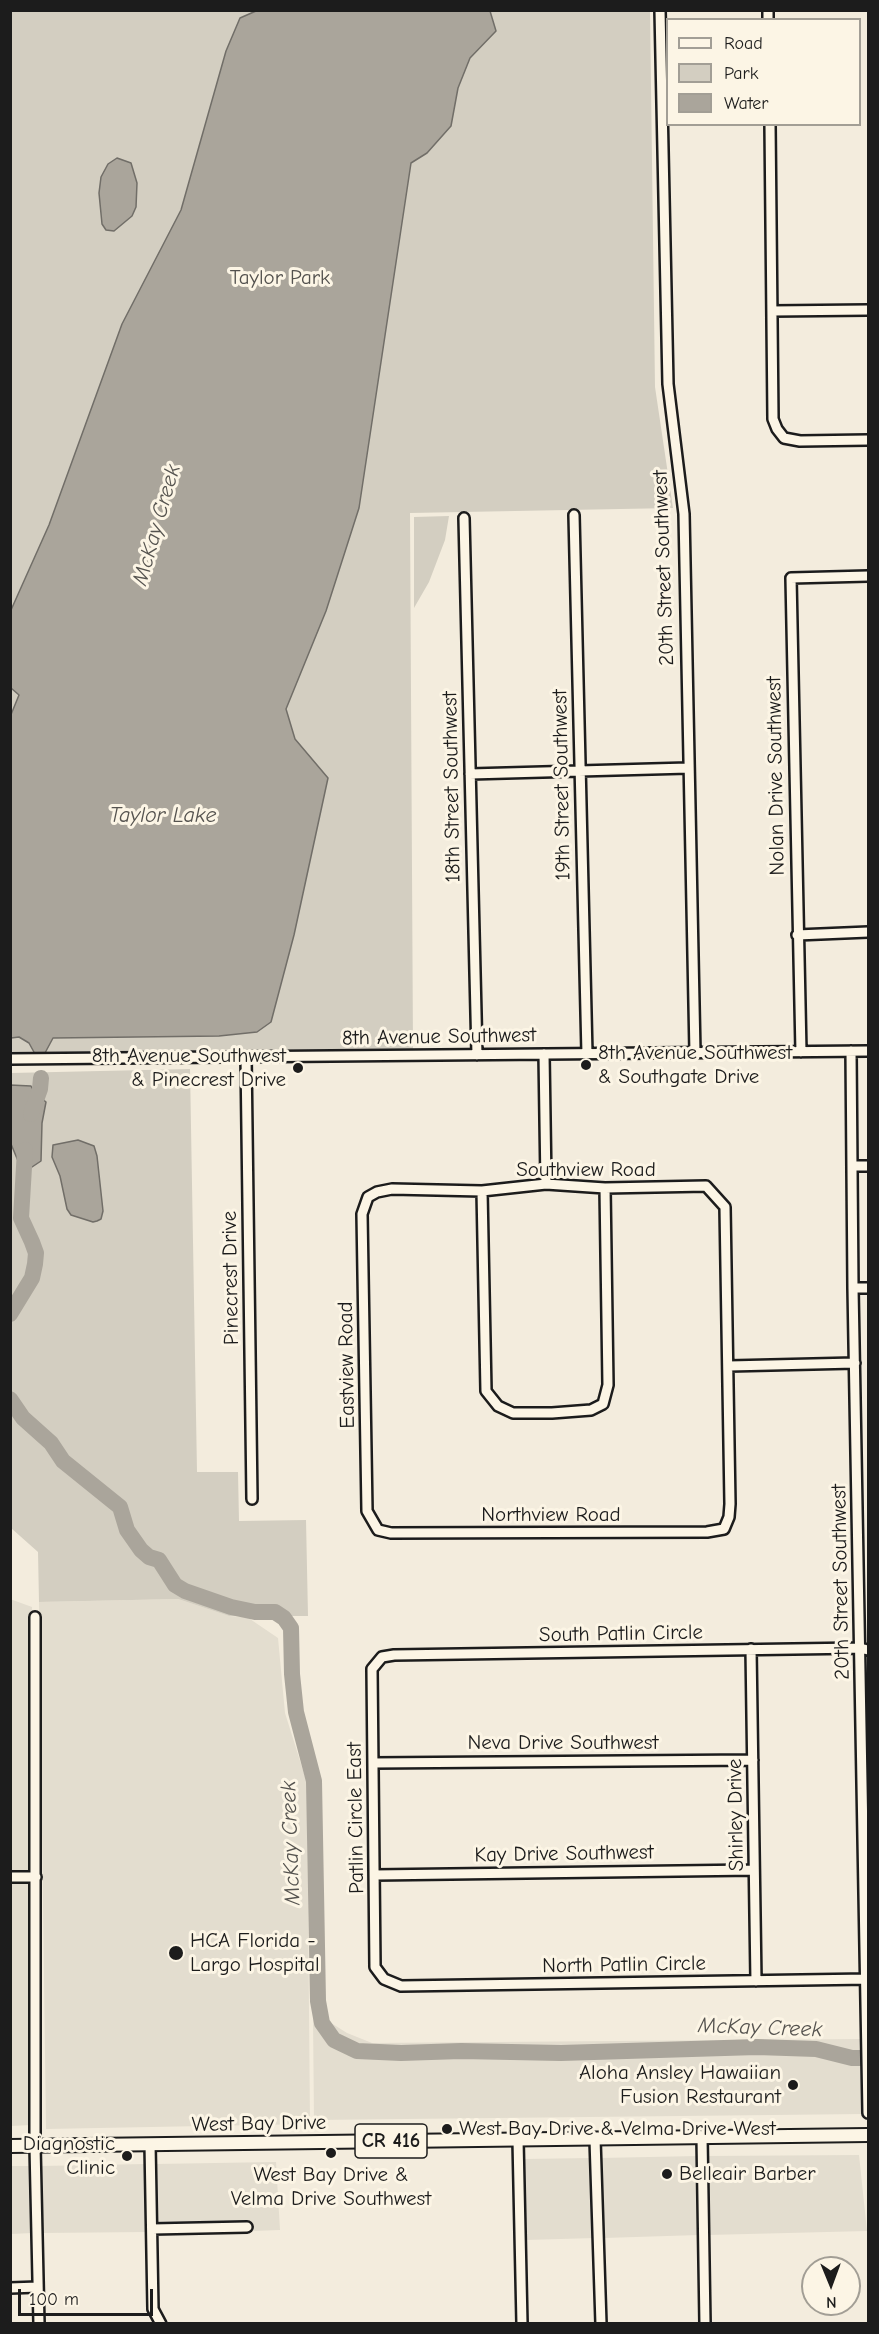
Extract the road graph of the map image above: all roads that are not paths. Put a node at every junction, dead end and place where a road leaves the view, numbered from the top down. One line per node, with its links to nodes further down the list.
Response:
1 (660, 10): 9 (street, 20th Street Southwest)
2 (770, 126): 4 (street)
3 (868, 310): 4 (street)
4 (772, 311): 5 (street)
5 (868, 440)
6 (574, 516): 10 (street, 19th Street Southwest)
7 (464, 518): 11 (street, 18th Street Southwest)
8 (868, 576): 13 (street, Nolan Drive Southwest)
9 (688, 768): 10 (street); 17 (street, 20th Street Southwest)
10 (579, 770): 11 (street); 19 (street, 19th Street Southwest)
11 (470, 774): 20 (street, 18th Street Southwest)
12 (868, 932): 13 (street)
13 (797, 935): 16 (street, Nolan Drive Southwest)
14 (851, 1051): 15 (street, 8th Avenue Southwest); 16 (street, 8th Avenue Southwest); 23 (street, 20th Street Southwest)
15 (868, 1051)
16 (801, 1052): 17 (street, 8th Avenue Southwest)
17 (695, 1053): 19 (street, 8th Avenue Southwest)
18 (544, 1054): 19 (street, 8th Avenue Southwest); 20 (street, 8th Avenue Southwest); 25 (street)
19 (587, 1054)
20 (477, 1055): 21 (street, 8th Avenue Southwest)
21 (246, 1057): 22 (street, 8th Avenue Southwest); 35 (street, Pinecrest Drive)
22 (10, 1059)
23 (853, 1166): 24 (street); 29 (street, 20th Street Southwest)
24 (868, 1166)
25 (546, 1184): 26 (street, Southview Road); 27 (street, Southview Road)
26 (605, 1188): 27 (street); 32 (street, Southview Road)
27 (482, 1191): 28 (street, Southview Road)
28 (368, 1197): 37 (street, Eastview Road)
29 (854, 1288): 30 (street); 31 (street, 20th Street Southwest)
30 (868, 1288)
31 (855, 1363): 32 (street); 33 (street, 20th Street Southwest)
32 (729, 1366): 37 (street, Northview Road)
33 (857, 1406): 34 (street); 36 (street, 20th Street Southwest)
34 (868, 1406)
35 (252, 1499)
36 (863, 1525): 39 (street, 20th Street Southwest)
37 (378, 1530)
38 (35, 1617): 47 (street)
39 (864, 1649): 40 (street, South Patlin Circle); 49 (street, 20th Street Southwest)
40 (751, 1650): 41 (street, South Patlin Circle); 42 (street, Shirley Drive)
41 (382, 1657): 43 (street, Patlin Circle East)
42 (753, 1760): 43 (street, Neva Drive Southwest); 44 (street, Shirley Drive)
43 (373, 1763): 45 (street, Patlin Circle East)
44 (754, 1870): 45 (street, Kay Drive Southwest); 50 (street, Shirley Drive)
45 (375, 1875): 48 (street, Patlin Circle East)
46 (10, 1877): 47 (street)
47 (36, 1877): 60 (street)
48 (384, 1978): 50 (street, North Patlin Circle)
49 (868, 1979): 50 (street, North Patlin Circle); 51 (street, 20th Street Southwest)
50 (756, 1981)
51 (867, 2041): 52 (street, 20th Street Southwest)
52 (868, 2074): 53 (street, 20th Street Southwest)
53 (868, 2113)
54 (868, 2135): 55 (main road, West Bay Drive / CR 416)
55 (702, 2137): 56 (main road, West Bay Drive / CR 416); 69 (street)
56 (595, 2139): 57 (main road, West Bay Drive / CR 416); 68 (street)
57 (518, 2140): 58 (main road, West Bay Drive / CR 416); 67 (street)
58 (150, 2144): 60 (main road, West Bay Drive / CR 416); 62 (street)
59 (10, 2146): 60 (main road, West Bay Drive / CR 416)
60 (35, 2146): 64 (street)
61 (247, 2227): 62 (street)
62 (152, 2229): 65 (street)
63 (10, 2288): 64 (street)
64 (38, 2288): 66 (street)
65 (158, 2320)
66 (39, 2324)
67 (522, 2324)
68 (601, 2324)
69 (705, 2324)

